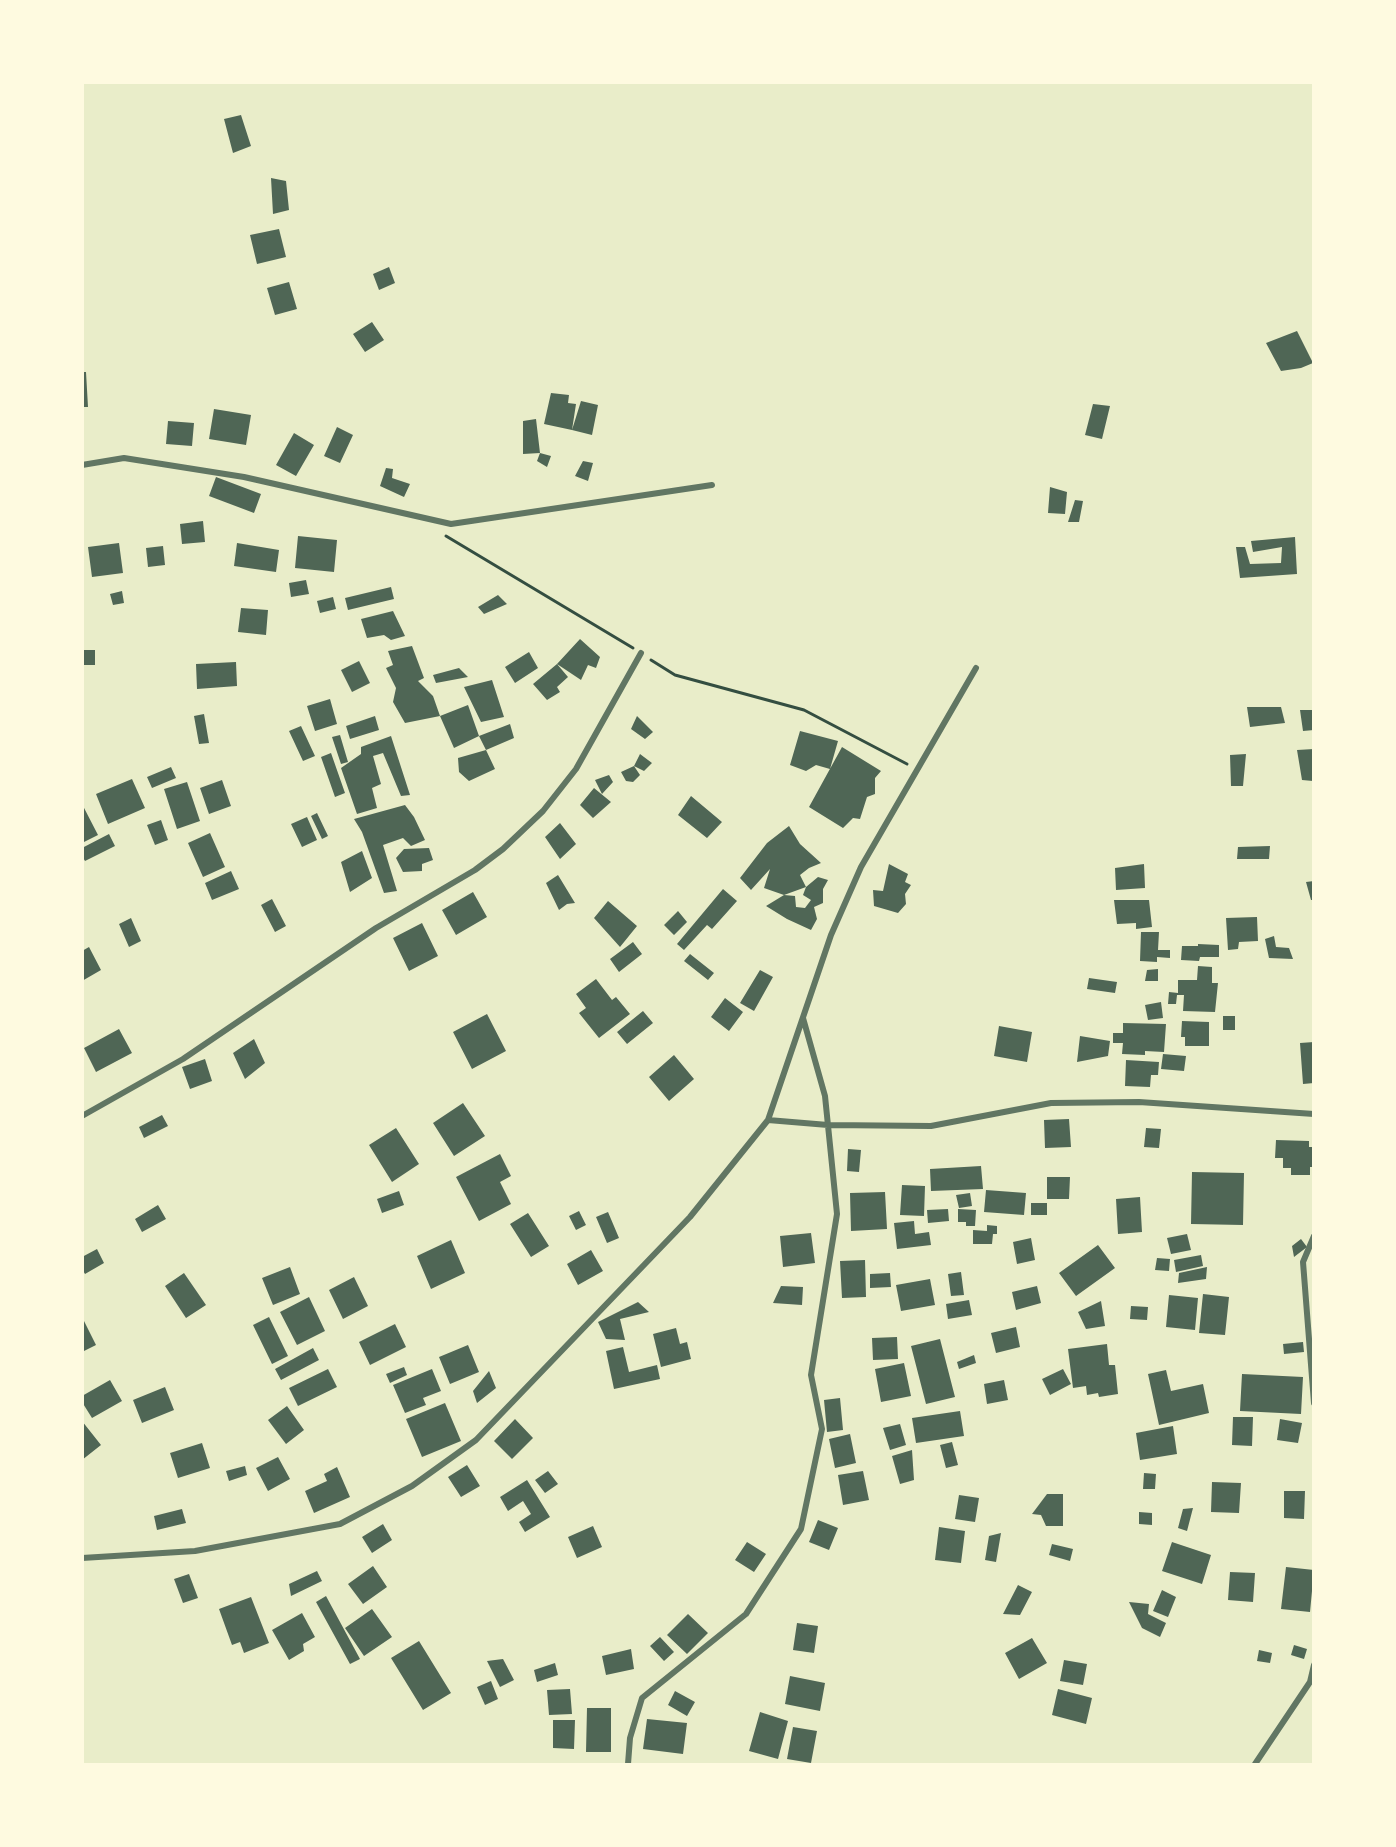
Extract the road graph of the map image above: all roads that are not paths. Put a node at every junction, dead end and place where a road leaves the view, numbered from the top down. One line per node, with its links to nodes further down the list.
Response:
1 (82, 465): 2 (street)
2 (712, 485)
3 (640, 653): 7 (street)
4 (976, 668): 5 (street)
5 (803, 1018): 8 (street); 9 (street)
6 (1314, 1114): 9 (street)
7 (82, 1116)
8 (768, 1120): 9 (street); 12 (street)
9 (828, 1125): 14 (street)
10 (1314, 1236): 11 (street)
11 (1314, 1403)
12 (82, 1558)
13 (1314, 1665): 15 (street)
14 (628, 1764)
15 (1255, 1764)

